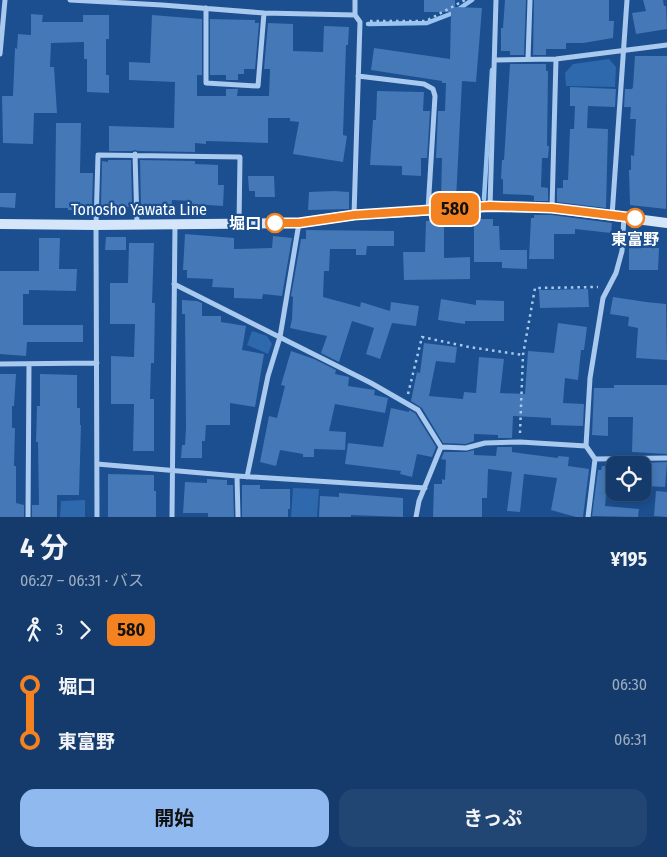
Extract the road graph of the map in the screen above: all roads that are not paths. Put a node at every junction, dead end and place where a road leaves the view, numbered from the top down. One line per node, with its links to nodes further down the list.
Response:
1 (5, 0): 13 (street)
2 (70, 0): 7 (street)
3 (355, 0): 10 (street)
4 (496, 0): 16 (street)
5 (530, 0): 14 (street)
6 (627, 0): 12 (street)
7 (162, 2): 8 (street)
8 (206, 8): 9 (street); 9 (street)
9 (264, 14): 10 (street)
10 (355, 16): 17 (street)
11 (667, 45): 12 (street)
12 (624, 51): 15 (street); 23 (street)
13 (0, 54)
14 (528, 59): 15 (street); 16 (street)
15 (556, 59): 20 (street)
16 (495, 60): 19 (street)
17 (358, 76): 21 (street); 22 (street)
18 (135, 154): 28 (street); 30 (street); 31 (street)
19 (490, 206): 20 (main road, Tonosho Yawata Line); 21 (main road, Tonosho Yawata Line)
20 (552, 208): 23 (main road, Tonosho Yawata Line)
21 (428, 210): 22 (main road, Tonosho Yawata Line)
22 (354, 215): 25 (main road, Tonosho Yawata Line)
23 (612, 216): 24 (main road, Tonosho Yawata Line)
24 (624, 216): 26 (main road, Tonosho Yawata Line); 37 (street)
25 (299, 223): 30 (main road, Tonosho Yawata Line); 33 (street)
26 (667, 223)
27 (0, 224): 31 (main road, Tonosho Yawata Line)
28 (137, 224): 29 (main road, Tonosho Yawata Line); 31 (main road, Tonosho Yawata Line)
29 (175, 224): 30 (main road, Tonosho Yawata Line); 32 (street)
30 (239, 224)
31 (96, 225): 34 (street)
32 (174, 284): 33 (street); 42 (street)
33 (280, 337): 38 (street); 44 (street)
34 (96, 363): 36 (street); 41 (street)
35 (0, 364): 36 (street)
36 (29, 365): 46 (street)
37 (586, 446): 38 (street); 40 (street)
38 (441, 447): 45 (street)
39 (667, 458): 40 (street)
40 (595, 459): 51 (street)
41 (97, 464): 42 (street); 47 (street)
42 (173, 470): 43 (street); 48 (street)
43 (236, 476): 44 (street); 49 (street)
44 (247, 477): 45 (street)
45 (425, 488): 50 (street)
46 (28, 517)
47 (97, 517)
48 (172, 517)
49 (238, 517)
50 (416, 517)
51 (588, 517)

